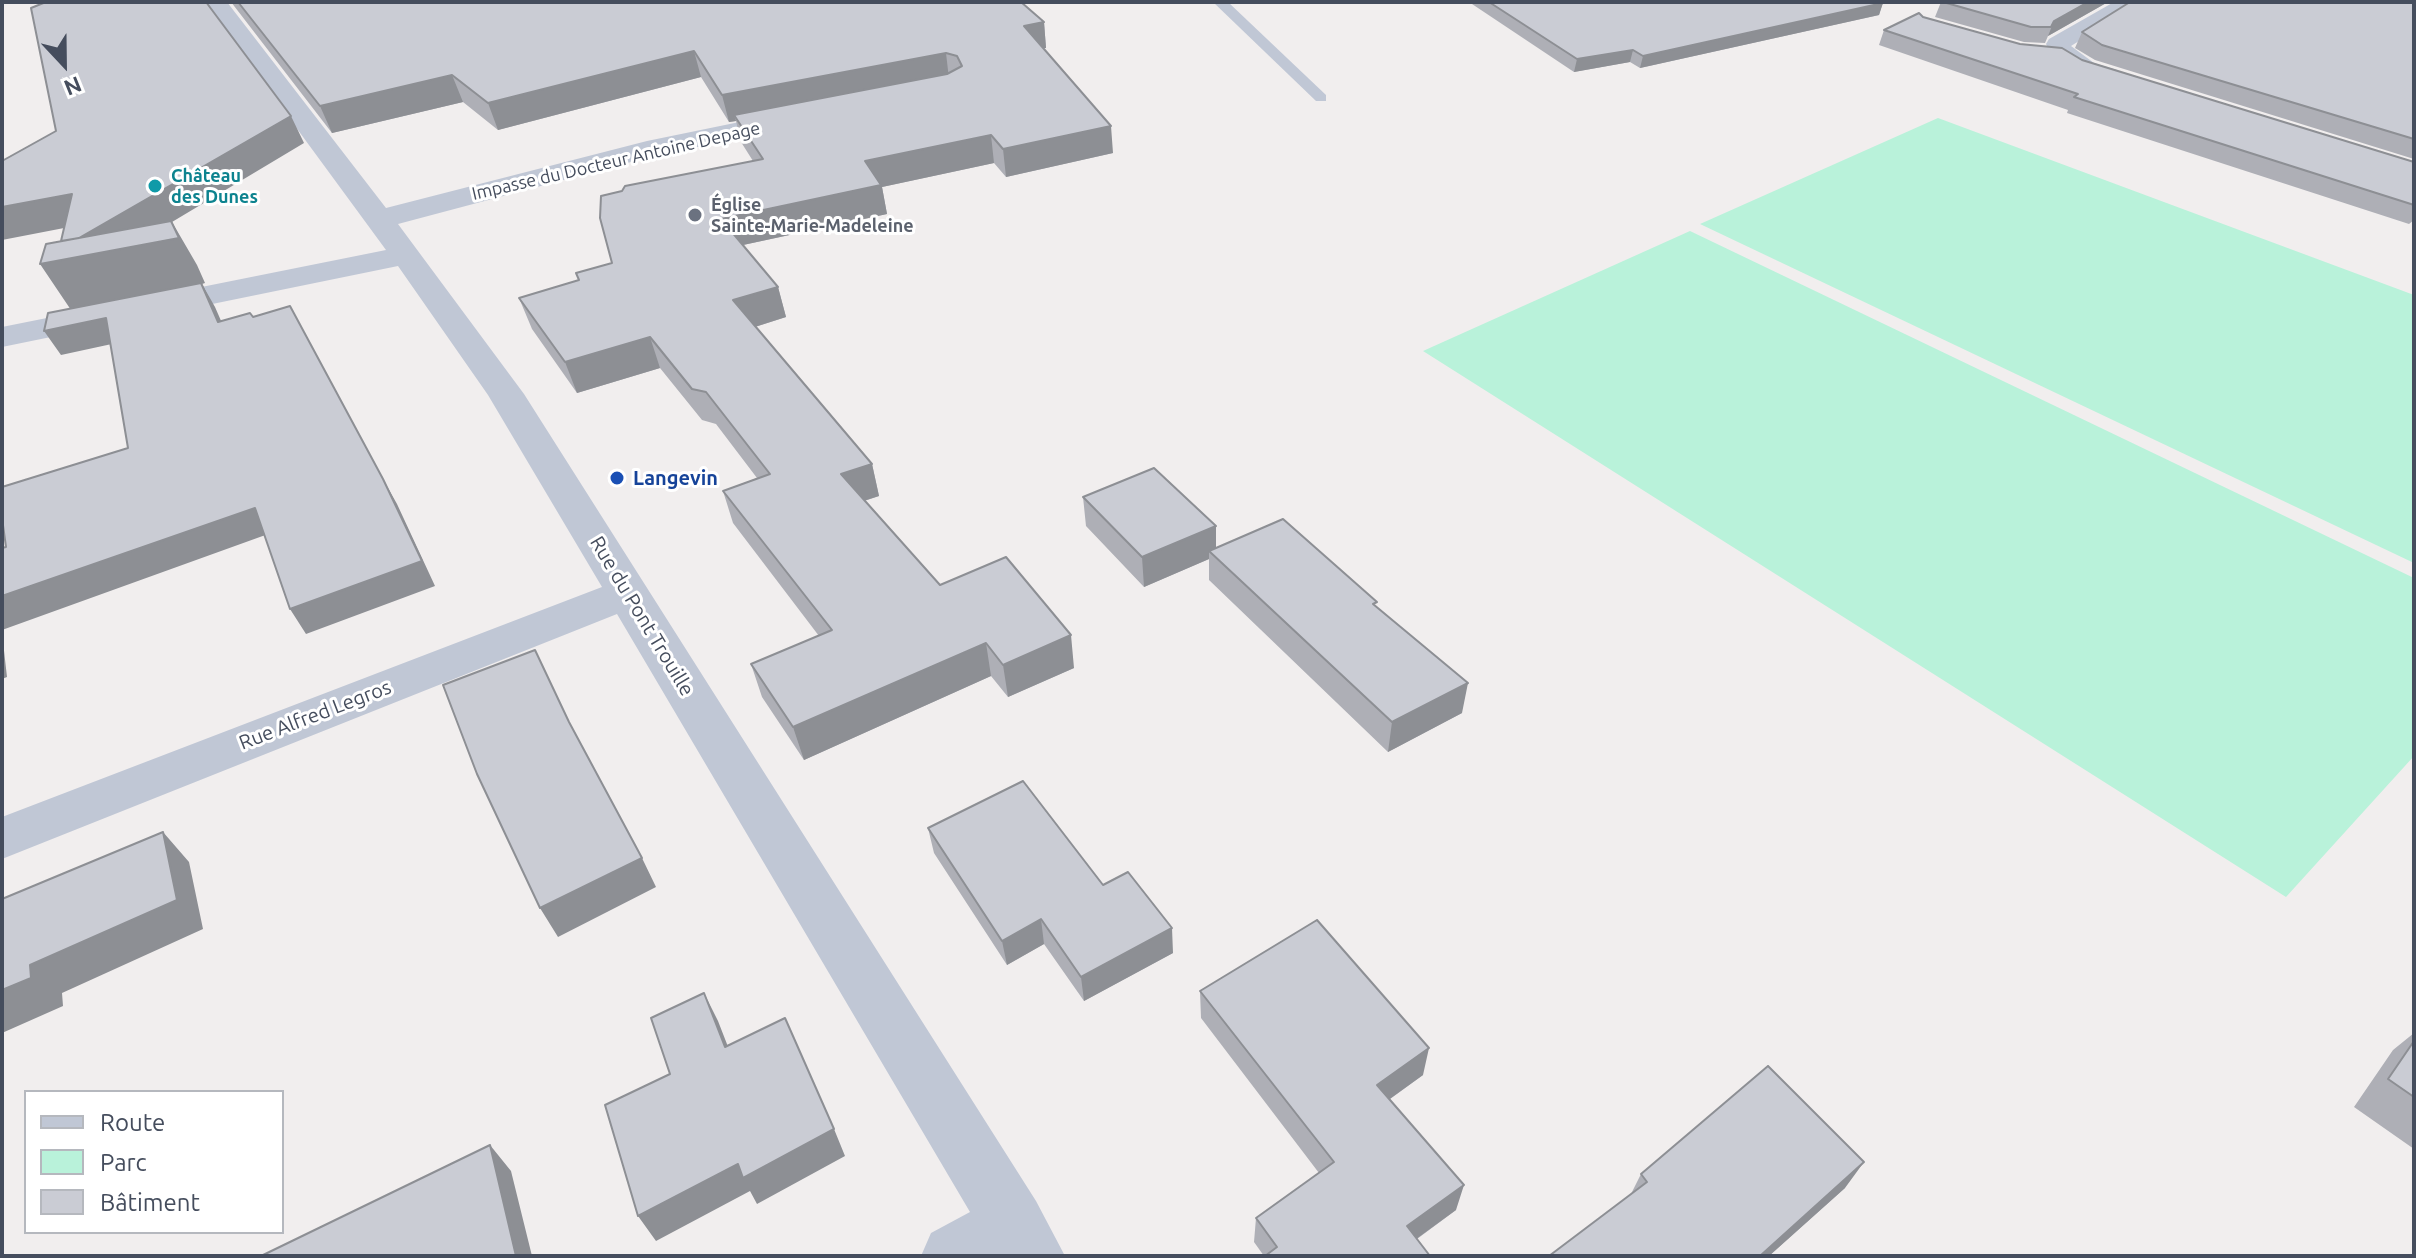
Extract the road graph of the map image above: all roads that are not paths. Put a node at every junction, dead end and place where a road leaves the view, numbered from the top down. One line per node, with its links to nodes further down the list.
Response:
1 (215, 2): 7 (street, Rue du Pont Trouille)
2 (1220, 2): 5 (lane)
3 (2130, 2): 4 (street)
4 (2130, 82)
5 (1321, 98)
6 (817, 115): 7 (street, Impasse du Docteur Antoine Depage)
7 (377, 220): 8 (street, Rue du Pont Trouille)
8 (406, 255): 9 (street); 10 (street, Rue du Pont Trouille)
9 (2, 337)
10 (628, 593): 11 (street, Rue Alfred Legros); 12 (street, Rue du Pont Trouille)
11 (2, 838)
12 (1022, 1240): 13 (street)
13 (954, 1256)

